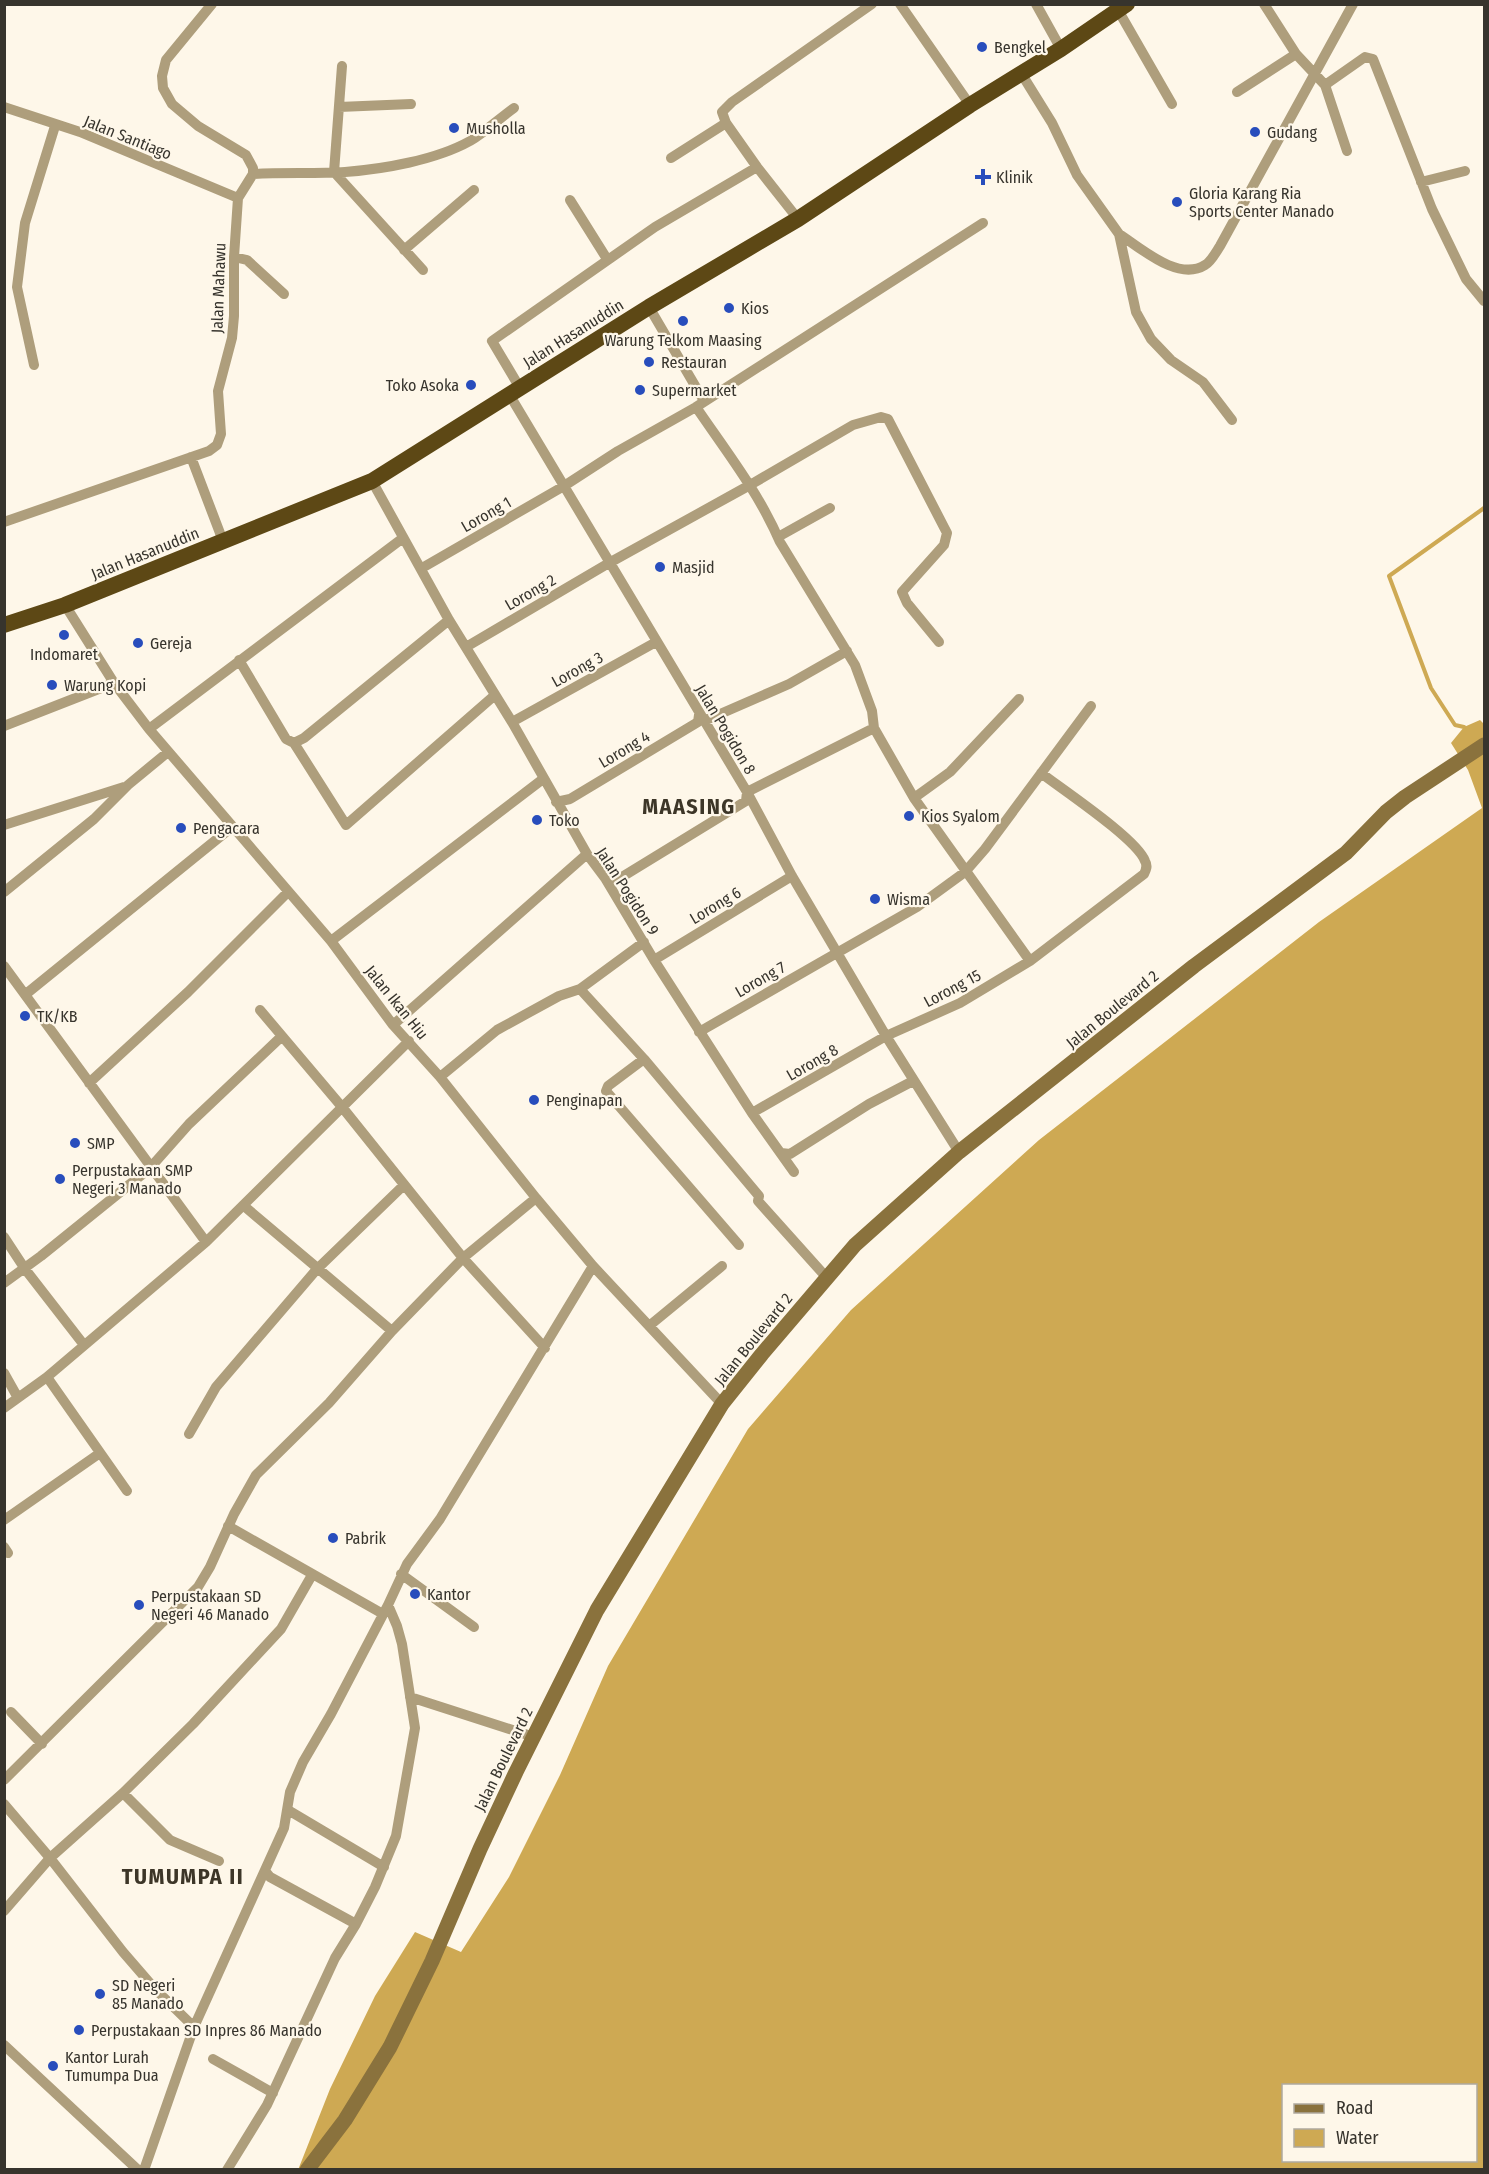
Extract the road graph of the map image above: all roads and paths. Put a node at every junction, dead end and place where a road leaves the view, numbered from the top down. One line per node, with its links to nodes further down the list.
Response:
1 (212, 4): 27 (street)
2 (872, 4): 20 (street)
3 (900, 4): 16 (street)
4 (1036, 4): 8 (street)
5 (1264, 4): 9 (street)
6 (1353, 4): 34 (street)
7 (1123, 8): 8 (highway, Jalan Hasanuddin); 15 (street)
8 (1061, 49): 11 (highway, Jalan Hasanuddin)
9 (1296, 54): 12 (street); 13 (street)
10 (342, 66): 18 (street)
11 (1022, 73): 16 (highway, Jalan Hasanuddin); 34 (street)
12 (1325, 86): 22 (street); 28 (street)
13 (1237, 92)
14 (411, 104): 18 (street)
15 (1172, 104)
16 (970, 105): 32 (highway, Jalan Hasanuddin)
17 (4, 107): 21 (street, Jalan Santiago)
18 (339, 107): 26 (street)
19 (514, 108): 26 (street)
20 (726, 123): 23 (street); 24 (street)
21 (55, 126): 30 (street, Jalan Santiago); 42 (street)
22 (1347, 151)
23 (671, 158)
24 (757, 167): 32 (street); 37 (street)
25 (1465, 171): 28 (street)
26 (334, 172): 27 (street); 35 (street)
27 (253, 174): 30 (street, Jalan Mahawu)
28 (1421, 182): 40 (street)
29 (474, 190): 35 (street)
30 (238, 198): 36 (street, Jalan Mahawu)
31 (570, 200): 37 (street)
32 (798, 219): 41 (highway, Jalan Hasanuddin)
33 (983, 224): 44 (street, Lorong 1)
34 (1119, 234): 45 (street)
35 (404, 250): 38 (street)
36 (234, 257): 39 (street); 46 (street, Jalan Mahawu)
37 (607, 259): 43 (street, Jalan Pogidon 8)
38 (423, 270)
39 (284, 294)
40 (1483, 294)
41 (649, 307): 43 (highway, Jalan Hasanuddin); 44 (street)
42 (34, 365)
43 (515, 391): 47 (highway, Jalan Hasanuddin); 49 (street, Jalan Pogidon 8)
44 (700, 404): 48 (street); 49 (street, Lorong 1)
45 (1232, 420)
46 (191, 457): 51 (street, Jalan Mahawu); 54 (street)
47 (372, 482): 53 (street, Jalan Pogidon 9); 54 (highway, Jalan Hasanuddin)
48 (750, 485): 52 (street); 55 (street, Lorong 2); 61 (street, Lorong 2)
49 (564, 486): 55 (street, Jalan Pogidon 8); 56 (street, Lorong 1)
50 (830, 508): 52 (street)
51 (4, 522)
52 (778, 537): 63 (street)
53 (403, 538): 56 (street, Jalan Pogidon 9); 64 (street)
54 (223, 540): 57 (highway, Jalan Hasanuddin)
55 (609, 563): 60 (street, Jalan Pogidon 8); 62 (street, Lorong 2)
56 (422, 568): 58 (street, Jalan Pogidon 9)
57 (65, 605): 59 (highway, Jalan Hasanuddin); 65 (street, Jalan Ikan Hiu)
58 (449, 620): 62 (street, Jalan Pogidon 9); 74 (street)
59 (4, 625)
60 (656, 642): 69 (street, Jalan Pogidon 8); 70 (street, Lorong 3)
61 (939, 642)
62 (466, 647): 66 (street, Jalan Pogidon 9)
63 (847, 651): 69 (street); 72 (street)
64 (239, 660): 73 (street); 74 (street)
65 (114, 683): 71 (street); 73 (street, Jalan Ikan Hiu)
66 (495, 695): 70 (street, Jalan Pogidon 9); 74 (street)
67 (1019, 699): 81 (street)
68 (1091, 706): 77 (street, Lorong 7)
69 (702, 718): 80 (street, Jalan Pogidon 8); 82 (street, Lorong 4)
70 (512, 722): 78 (street, Jalan Pogidon 9)
71 (4, 726)
72 (874, 728): 80 (street); 81 (street)
73 (149, 729): 76 (street, Jalan Ikan Hiu)
74 (294, 743)
75 (1485, 745): 111 (main road, Jalan Boulevard 2)
76 (168, 752): 79 (street); 84 (street, Jalan Ikan Hiu)
77 (1041, 773): 86 (street, Lorong 7); 95 (street, Lorong 15)
78 (543, 779): 82 (street, Jalan Pogidon 9); 91 (street)
79 (128, 785): 83 (street); 89 (street)
80 (747, 792): 87 (street, Jalan Pogidon 8); 88 (street)
81 (914, 798): 86 (street)
82 (556, 801): 85 (street, Jalan Pogidon 9)
83 (4, 825)
84 (232, 827): 90 (street, Jalan Ikan Hiu); 98 (street)
85 (587, 854): 88 (street, Jalan Pogidon 9); 100 (street)
86 (965, 872): 93 (street, Lorong 7); 95 (street)
87 (792, 876): 93 (street, Jalan Pogidon 8); 94 (street, Lorong 6)
88 (605, 878): 92 (street, Jalan Pogidon 9)
89 (4, 892)
90 (288, 892): 91 (street, Jalan Ikan Hiu); 108 (street)
91 (331, 941): 100 (street, Jalan Ikan Hiu)
92 (644, 942): 94 (street, Jalan Pogidon 9); 97 (street)
93 (837, 953): 101 (street, Lorong 7); 102 (street, Jalan Pogidon 8)
94 (654, 960): 101 (street, Jalan Pogidon 9)
95 (1030, 961): 102 (street, Lorong 15)
96 (4, 966): 98 (street)
97 (580, 989): 105 (street); 106 (street)
98 (26, 994): 108 (street)
99 (260, 1010): 103 (street)
100 (393, 1025): 104 (street, Jalan Ikan Hiu)
101 (699, 1032): 110 (street, Jalan Pogidon 9)
102 (886, 1036): 107 (street, Jalan Pogidon 8); 110 (street, Lorong 8)
103 (281, 1037): 109 (street); 113 (street)
104 (408, 1041): 106 (street, Jalan Ikan Hiu); 109 (street)
105 (644, 1059): 120 (street); 126 (street)
106 (440, 1077): 116 (street, Jalan Ikan Hiu)
107 (913, 1081): 111 (street, Jalan Pogidon 8); 112 (street)
108 (89, 1083): 113 (street)
109 (342, 1107): 115 (street); 117 (street)
110 (752, 1113): 112 (street, Jalan Pogidon 9)
111 (959, 1152): 126 (main road, Jalan Boulevard 2)
112 (782, 1153): 114 (street, Jalan Pogidon 9)
113 (150, 1168): 119 (street); 124 (street)
114 (794, 1172)
115 (404, 1185): 121 (street); 125 (street)
116 (536, 1198): 121 (street); 122 (street, Jalan Ikan Hiu)
117 (244, 1206): 119 (street); 125 (street)
118 (4, 1237): 124 (street)
119 (206, 1242): 130 (street)
120 (739, 1245)
121 (463, 1258): 129 (street); 131 (street)
122 (593, 1266): 128 (street, Jalan Ikan Hiu); 131 (street)
123 (722, 1266): 128 (street)
124 (26, 1269): 127 (street); 130 (street)
125 (317, 1269): 129 (street); 137 (street)
126 (826, 1278): 135 (main road, Jalan Boulevard 2)
127 (4, 1283)
128 (649, 1326): 135 (street, Jalan Ikan Hiu)
129 (392, 1331): 141 (street)
130 (84, 1345): 133 (street)
131 (545, 1348): 142 (street)
132 (4, 1373): 134 (street)
133 (47, 1377): 134 (street); 138 (street)
134 (18, 1398): 136 (street)
135 (723, 1404): 148 (main road, Jalan Boulevard 2)
136 (4, 1408)
137 (189, 1434)
138 (100, 1454): 139 (street); 140 (street)
139 (127, 1491)
140 (4, 1520)
141 (228, 1526): 143 (street); 149 (street)
142 (401, 1574): 144 (street); 145 (street)
143 (312, 1575): 144 (street); 151 (street)
144 (385, 1610): 146 (street); 153 (street)
145 (474, 1627)
146 (410, 1697): 148 (street); 156 (street)
147 (11, 1712): 149 (street)
148 (534, 1737): 164 (main road, Jalan Boulevard 2)
149 (42, 1744): 150 (street)
150 (4, 1780)
151 (123, 1793): 154 (street); 155 (street)
152 (4, 1804): 154 (street)
153 (288, 1810): 156 (street); 157 (street)
154 (51, 1858): 158 (street); 160 (street)
155 (219, 1861)
156 (384, 1866): 159 (street)
157 (266, 1871): 159 (street); 160 (street)
158 (4, 1911)
159 (356, 1924): 163 (street)
160 (194, 2027): 166 (street)
161 (4, 2045): 165 (street)
162 (213, 2059): 163 (street)
163 (273, 2093): 167 (street)
164 (308, 2168)
165 (138, 2169)
166 (144, 2169)
167 (227, 2169)

